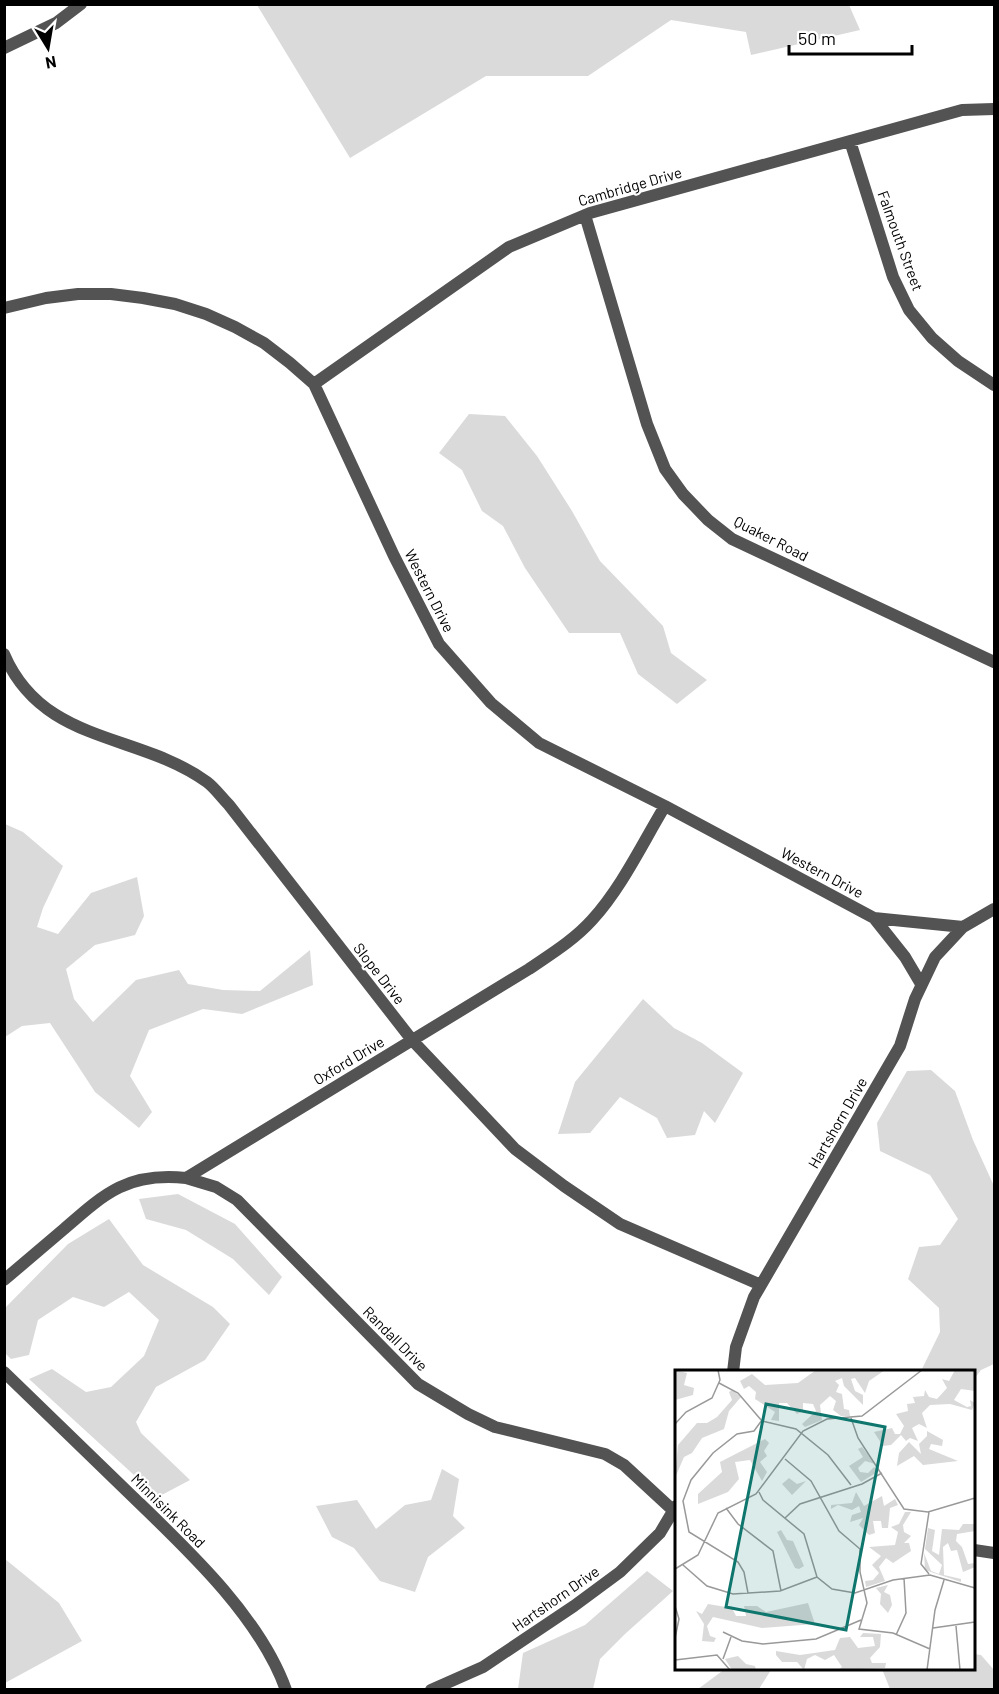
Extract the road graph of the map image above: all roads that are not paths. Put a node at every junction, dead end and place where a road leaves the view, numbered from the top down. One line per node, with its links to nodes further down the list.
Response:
1 (81, 4): 2 (street)
2 (4, 48)
3 (994, 109): 4 (street, Cambridge Drive)
4 (850, 141): 5 (street, Cambridge Drive); 8 (street, Falmouth Street)
5 (585, 214): 7 (street, Cambridge Drive); 10 (street, Quaker Road)
6 (4, 308): 7 (street, Western Drive)
7 (314, 384): 11 (street, Western Drive)
8 (994, 385)
9 (4, 654): 16 (street, Slope Drive)
10 (994, 662)
11 (665, 806): 13 (street, Western Drive); 16 (street, Oxford Drive)
12 (994, 909): 14 (street, Hartshorn Drive)
13 (874, 918): 14 (street, Western Drive); 15 (street, Western Drive)
14 (963, 927): 15 (street, Hartshorn Drive)
15 (921, 984): 19 (street, Hartshorn Drive)
16 (412, 1040): 17 (street, Oxford Drive); 19 (street, Slope Drive)
17 (186, 1178): 18 (street); 22 (street, Randall Drive)
18 (4, 1280)
19 (761, 1285): 20 (street, Hartshorn Drive)
20 (733, 1370)
21 (4, 1372): 26 (street, Minnisink Road)
22 (675, 1509)
23 (675, 1511): 27 (street, Hartshorn Drive)
24 (975, 1550): 25 (street)
25 (994, 1553)
26 (286, 1689)
27 (431, 1689)

